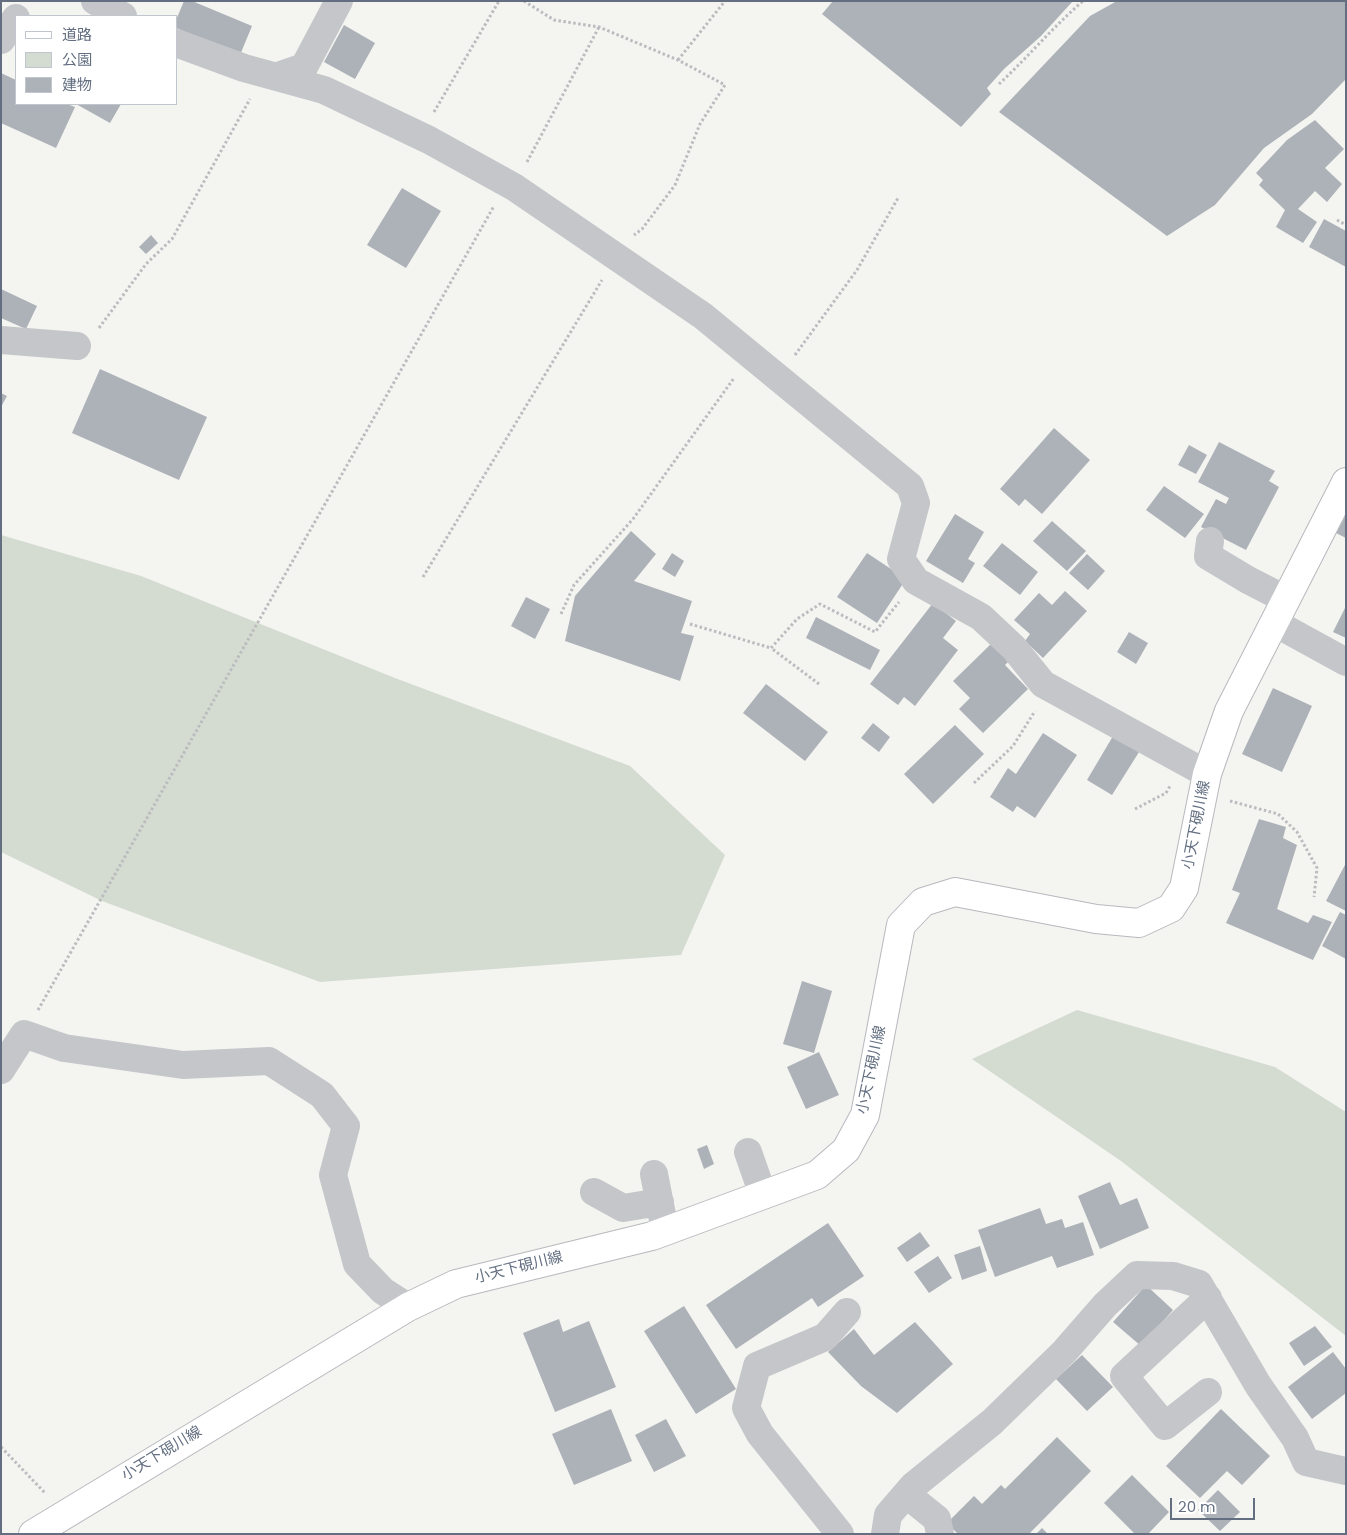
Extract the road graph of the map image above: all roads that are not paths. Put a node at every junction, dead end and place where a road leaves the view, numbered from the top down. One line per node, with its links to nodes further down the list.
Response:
1 (28, 1): 3 (street)
2 (339, 1): 7 (street)
3 (18, 15)
4 (15, 20): 5 (street)
5 (1, 40)
6 (178, 44): 7 (street)
7 (271, 75): 14 (street)
8 (1, 340): 9 (street)
9 (77, 346)
10 (1346, 482): 12 (main road, 小天下硯川線)
11 (1210, 541): 12 (street)
12 (1280, 611): 13 (street); 14 (main road, 小天下硯川線)
13 (1346, 662)
14 (1199, 776): 19 (main road, 小天下硯川線)
15 (1, 1070): 23 (street)
16 (748, 1152): 19 (street)
17 (654, 1174): 20 (street)
18 (594, 1192): 20 (street)
19 (763, 1195): 21 (main road, 小天下硯川線)
20 (660, 1202): 21 (street)
21 (665, 1231): 23 (main road, 小天下硯川線)
22 (1208, 1298): 25 (street); 26 (street); 27 (street)
23 (408, 1308): 28 (main road, 小天下硯川線)
24 (847, 1312): 29 (street)
25 (1208, 1392)
26 (1346, 1472)
27 (906, 1494): 30 (street); 31 (street)
28 (33, 1534)
29 (840, 1534)
30 (885, 1534)
31 (940, 1534)

